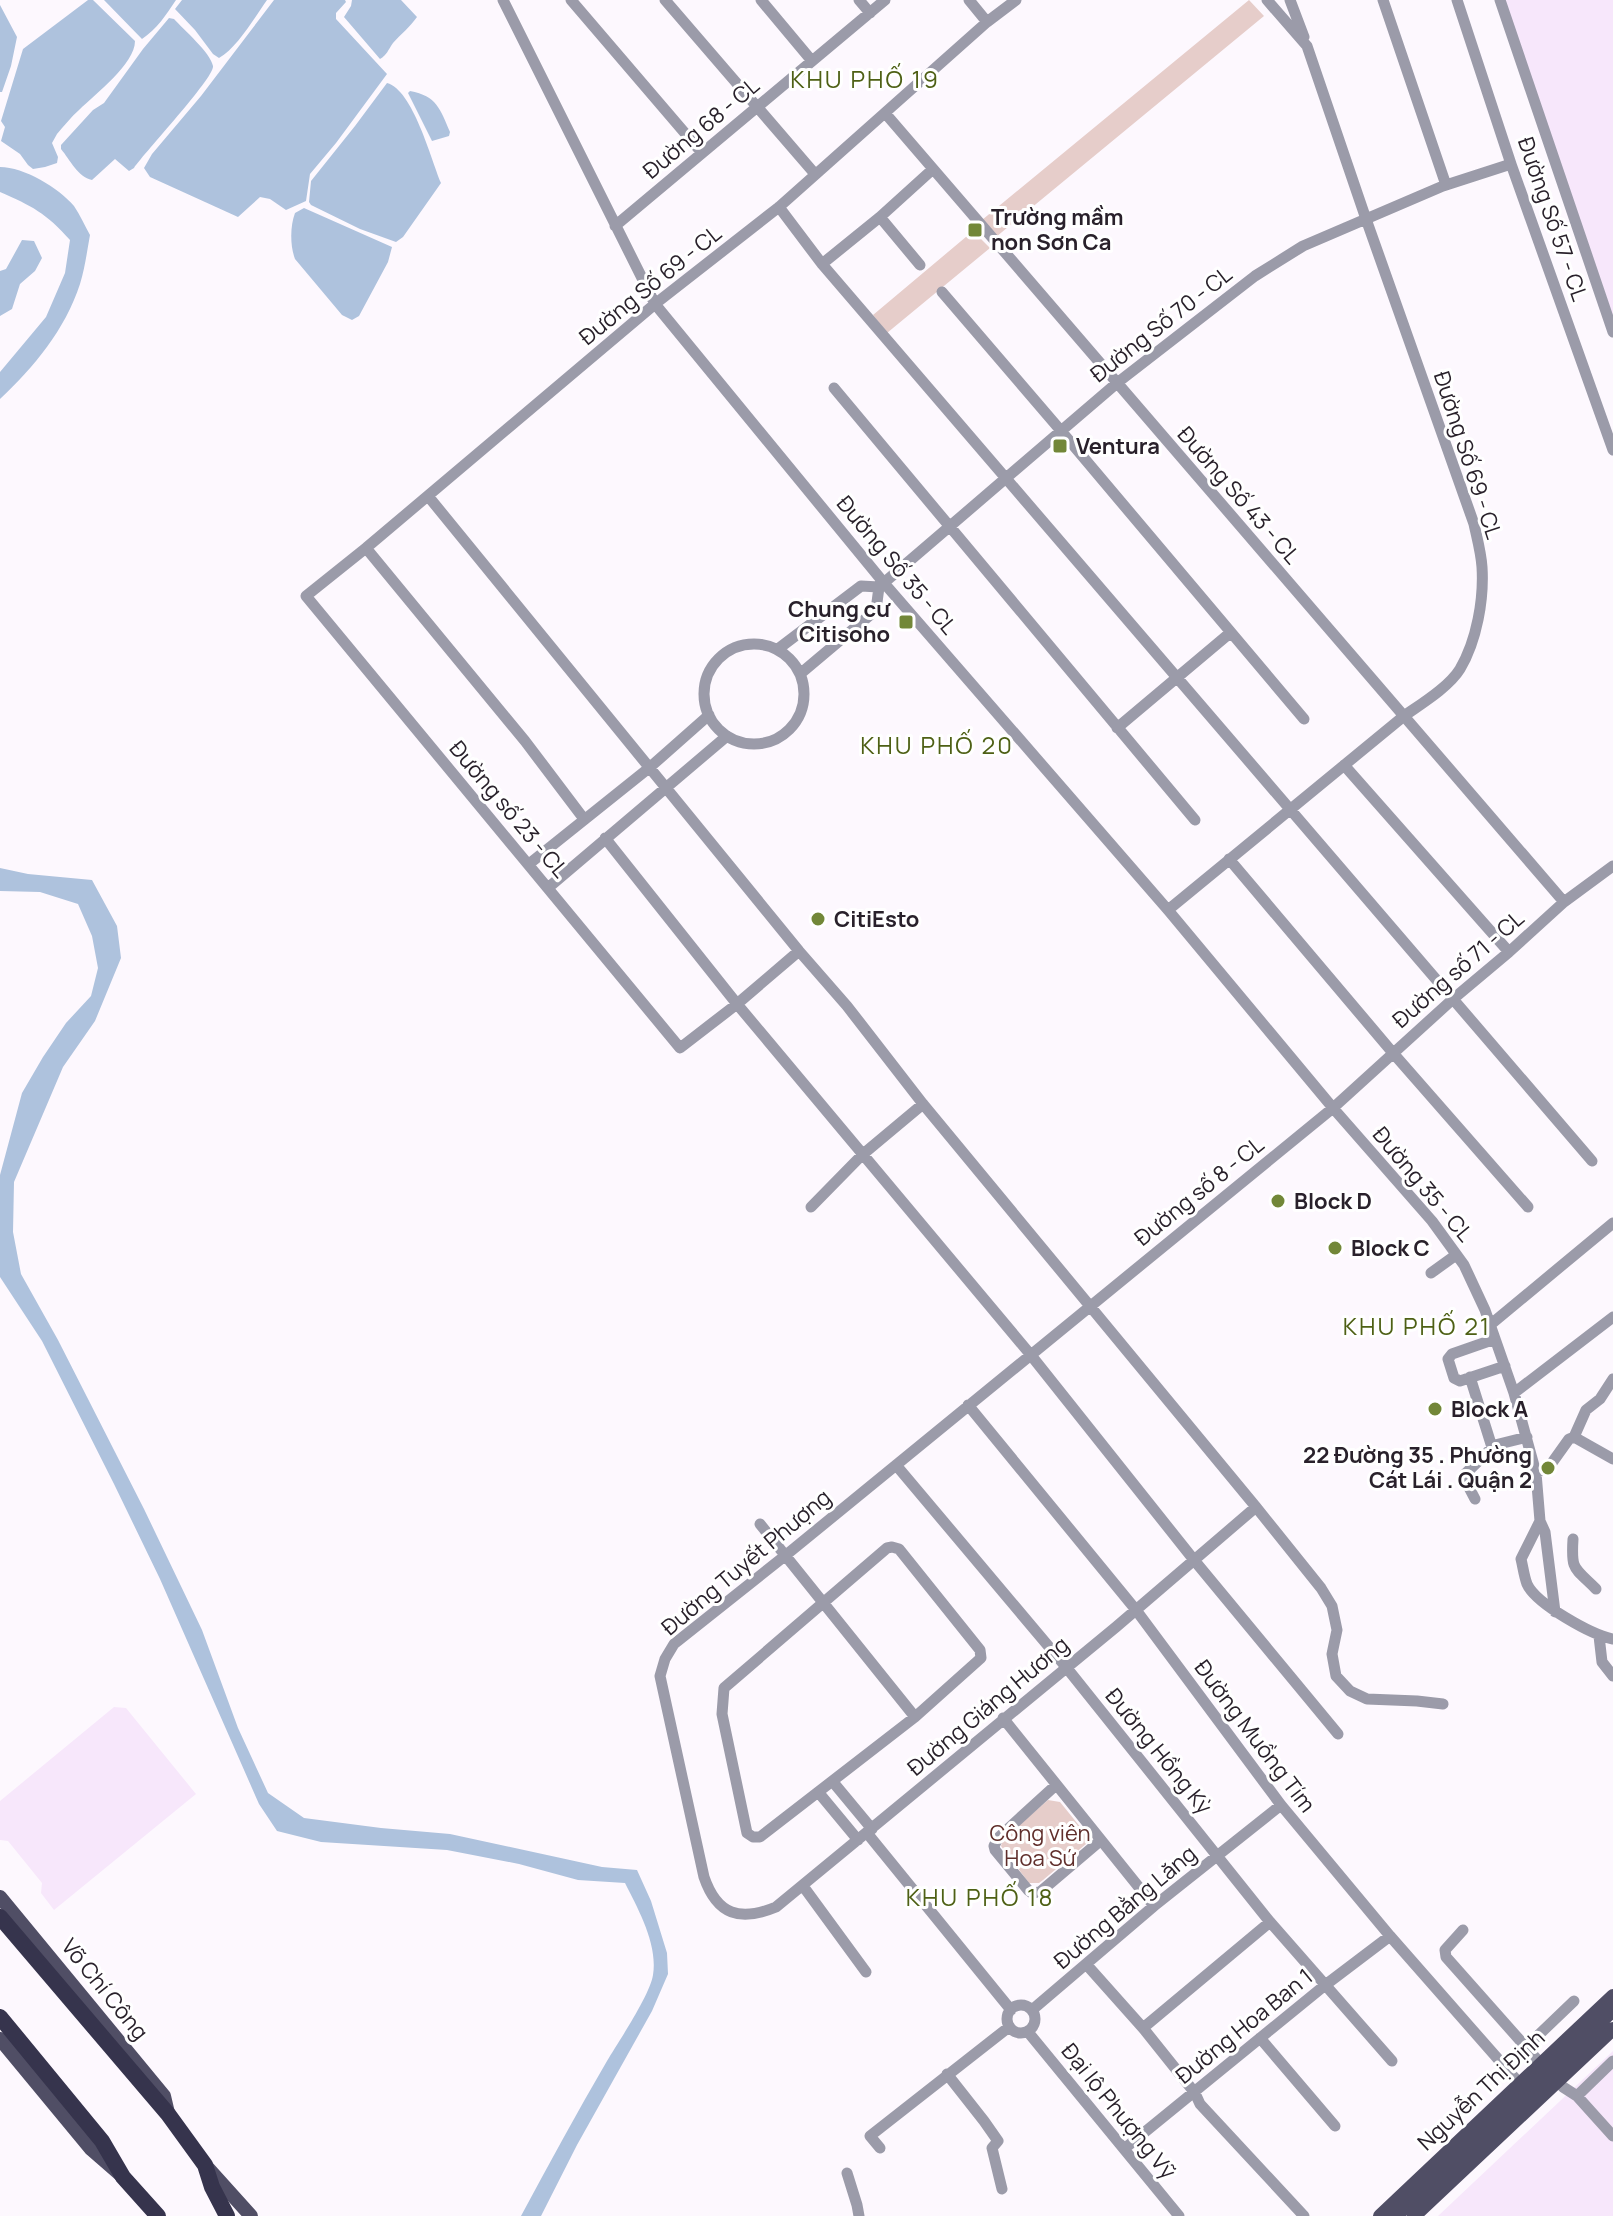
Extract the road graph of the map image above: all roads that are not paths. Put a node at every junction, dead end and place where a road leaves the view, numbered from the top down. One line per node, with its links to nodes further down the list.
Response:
1 (503, 0): 28 (street, Đường Số 35 - CL)
2 (571, 0): 20 (street)
3 (665, 0): 18 (street)
4 (761, 0): 17 (street)
5 (859, 0): 14 (street)
6 (885, 0): 14 (street, Đường 68 - CL)
7 (969, 0): 15 (street)
8 (1016, 0): 15 (street, Đường Số 69 - CL)
9 (1267, 0): 16 (street, Đường Số 69 - CL)
10 (1290, 0): 16 (street)
11 (1383, 0): 24 (street)
12 (1457, 0): 21 (street, Đường Số 57 - CL)
13 (1500, 0): 33 (street)
14 (870, 13): 17 (street, Đường 68 - CL)
15 (987, 22): 19 (street, Đường Số 69 - CL)
16 (1307, 46): 27 (street, Đường Số 69 - CL)
17 (812, 61): 18 (street, Đường 68 - CL)
18 (756, 108): 20 (street, Đường 68 - CL); 23 (street)
19 (885, 113): 22 (street, Đường Số 43 - CL); 23 (street, Đường Số 69 - CL)
20 (702, 153): 28 (street, Đường 68 - CL)
21 (1511, 164): 24 (street, Đường Số 70 - CL); 37 (street, Đường Số 57 - CL)
22 (933, 169): 26 (street); 34 (street, Đường Số 43 - CL)
23 (815, 174): 25 (street, Đường Số 69 - CL)
24 (1446, 185): 27 (street, Đường Số 70 - CL)
25 (779, 207): 29 (street); 32 (street, Đường Số 69 - CL)
26 (880, 217): 29 (street); 30 (street)
27 (1366, 219): 34 (street, Đường Số 70 - CL); 49 (street, Đường Số 69 - CL)
28 (615, 226): 32 (street, Đường Số 35 - CL)
29 (822, 264): 38 (street)
30 (920, 265)
31 (942, 292): 36 (street)
32 (655, 304): 39 (street, Đường Số 69 - CL); 42 (street, Đường Số 35 - CL)
33 (1613, 332)
34 (1117, 383): 36 (street, Đường Số 70 - CL); 49 (street, Đường Số 43 - CL)
35 (834, 388): 40 (street)
36 (1062, 432): 38 (street, Đường Số 70 - CL); 44 (street)
37 (1613, 450)
38 (1005, 478): 40 (street, Đường Số 70 - CL); 47 (street)
39 (428, 496): 41 (street, Đường Số 69 - CL); 54 (street)
40 (950, 527): 42 (street, Đường Số 70 - CL); 51 (street)
41 (366, 548): 43 (street, Đường Số 69 - CL); 57 (street)
42 (882, 585): 45 (street, Đường Số 70 - CL); 46 (street, Đường Số 70 - CL); 65 (street, Đường Số 35 - CL)
43 (306, 596): 61 (street, Đường số 23 - CL)
44 (1230, 633): 47 (street); 50 (street)
45 (778, 649): 46 (street); 48 (street)
46 (800, 674): 52 (street)
47 (1177, 677): 51 (street); 56 (street)
48 (709, 715): 52 (street); 54 (street)
49 (1404, 716): 53 (street, Đường Số 69 - CL); 64 (street, Đường Số 43 - CL)
50 (1304, 719)
51 (1117, 728): 58 (street)
52 (727, 736): 55 (street)
53 (1344, 765): 56 (street, Đường Số 69 - CL); 67 (street)
54 (649, 768): 55 (street); 57 (street)
55 (666, 788): 59 (street); 66 (street)
56 (1290, 809): 60 (street, Đường Số 69 - CL); 68 (street)
57 (584, 819): 61 (street)
58 (1195, 820)
59 (605, 838): 63 (street); 69 (street)
60 (1229, 859): 65 (street, Đường Số 69 - CL); 70 (street)
61 (529, 864): 63 (street, Đường số 23 - CL)
62 (1613, 866): 64 (street, Đường số 71 - CL)
63 (549, 887): 69 (street, Đường số 23 - CL)
64 (1564, 902): 67 (street, Đường số 71 - CL)
65 (1168, 910): 72 (street, Đường Số 35 - CL)
66 (799, 951): 69 (street); 71 (street)
67 (1509, 952): 68 (street, Đường số 71 - CL)
68 (1453, 999): 70 (street, Đường số 71 - CL); 74 (street)
69 (737, 1004): 73 (street)
70 (1393, 1053): 72 (street, Đường số 71 - CL); 76 (street)
71 (923, 1104): 73 (street); 80 (street)
72 (1333, 1108): 78 (street, Đường 35 - CL); 80 (street, Đường số 8 - CL)
73 (862, 1155): 75 (street); 84 (street)
74 (1592, 1161)
75 (811, 1207)
76 (1528, 1207)
77 (1613, 1223): 82 (street)
78 (1456, 1255): 79 (street); 82 (street, Đường 35 - CL)
79 (1431, 1273)
80 (1090, 1305): 84 (street, Đường số 8 - CL); 97 (street)
81 (1613, 1317): 88 (street)
82 (1490, 1325): 83 (street, Đường 35 - CL)
83 (1495, 1339): 85 (street, Đường 35 - CL); 86 (street)
84 (1030, 1354): 89 (street, Đường Tuyết Phượng); 102 (street)
85 (1505, 1366): 86 (street); 88 (street, Đường 35 - CL)
86 (1470, 1377): 92 (street)
87 (1613, 1379): 91 (street)
88 (1514, 1393): 90 (street, Đường 35 - CL)
89 (968, 1405): 94 (street, Đường Tuyết Phượng); 105 (street, Đường Muồng Tím)
90 (1527, 1437): 92 (street); 95 (street, Đường 35 - CL)
91 (1574, 1437): 93 (street); 95 (street)
92 (1495, 1445): 96 (street)
93 (1613, 1459)
94 (896, 1465): 101 (street, Đường Tuyết Phượng); 109 (street, Đường Hồng Kỳ)
95 (1536, 1473): 98 (street, Đường 35 - CL)
96 (1475, 1499)
97 (1256, 1507): 102 (street, Đường Giáng Hương); 111 (street)
98 (1540, 1521): 106 (street, Đường 35 - CL); 106 (street)
99 (760, 1524): 101 (street)
100 (1573, 1539): 103 (street)
101 (786, 1555): 104 (street); 122 (street, Đường Tuyết Phượng)
102 (1194, 1560): 105 (street, Đường Giáng Hương); 114 (street)
103 (1596, 1589)
104 (824, 1603): 112 (street); 112 (street); 117 (street)
105 (1136, 1610): 109 (street, Đường Giáng Hương); 118 (street, Đường Muồng Tím)
106 (1555, 1612): 107 (street)
107 (1599, 1636): 108 (street); 110 (street)
108 (1613, 1639)
109 (1066, 1667): 113 (street, Đường Giáng Hương); 121 (street, Đường Hồng Kỳ)
110 (1613, 1676)
111 (1443, 1704)
112 (915, 1717): 115 (street)
113 (1003, 1718): 116 (street); 119 (street, Đường Giáng Hương)
114 (1338, 1734)
115 (833, 1782): 117 (street); 119 (street)
116 (1056, 1785): 120 (street); 120 (street)
117 (819, 1793): 119 (street)
118 (1281, 1805): 121 (street, Đường Bằng Lăng); 128 (street, Đường Muồng Tím)
119 (866, 1834): 122 (street, Đường Tuyết Phượng); 134 (street)
120 (1100, 1841): 124 (street)
121 (1218, 1856): 124 (street, Đường Bằng Lăng); 126 (street, Đường Hồng Kỳ)
122 (803, 1886): 130 (street)
123 (0, 1897): 153 (main road, Võ Chí Công)
124 (1154, 1906): 129 (street, Đường Bằng Lăng)
125 (0, 1917): 153 (highway, Võ Chí Công)
126 (1270, 1922): 131 (street, Đường Hồng Kỳ); 139 (street)
127 (1463, 1930): 145 (street)
128 (1390, 1936): 131 (street, Đường Hoa Ban 1); 151 (street, Đường Muồng Tím)
129 (1086, 1964): 135 (street, Đường Bằng Lăng); 139 (street)
130 (866, 1972)
131 (1324, 1986): 142 (street, Đường Hoa Ban 1); 146 (street, Đường Hồng Kỳ)
132 (1613, 1996): 149 (main road, Nguyễn Thị Định)
133 (1574, 2001): 145 (street)
134 (1011, 2010): 135 (street); 138 (street)
135 (1032, 2010): 141 (street)
136 (1613, 2010): 149 (main road, Nguyễn Thị Định)
137 (0, 2017): 161 (highway)
138 (1009, 2027): 141 (street); 148 (street)
139 (1143, 2028): 150 (street)
140 (1613, 2029): 149 (main road, Nguyễn Thị Định)
141 (1028, 2032): 158 (street, Đại lộ Phượng Vỹ)
142 (1260, 2038): 150 (street, Đường Hoa Ban 1); 154 (street)
143 (0, 2039): 161 (main road)
144 (1613, 2039): 149 (main road, Nguyễn Thị Định)
145 (1526, 2047): 149 (street)
146 (1392, 2061)
147 (1613, 2061): 152 (street)
148 (947, 2074): 157 (street); 162 (street)
149 (1552, 2076): 151 (main road, Nguyễn Thị Định); 151 (main road, Nguyễn Thị Định); 152 (street)
150 (1195, 2093): 158 (street, Đường Hoa Ban 1); 168 (street)
151 (1532, 2096): 155 (main road, Nguyễn Thị Định); 169 (main road, Nguyễn Thị Định); 170 (main road, Nguyễn Thị Định)
152 (1577, 2096): 156 (street)
153 (168, 2114): 159 (highway, Võ Chí Công)
154 (1335, 2126)
155 (1508, 2135): 171 (main road, Nguyễn Thị Định); 172 (main road, Nguyễn Thị Định)
156 (1613, 2136)
157 (880, 2148)
158 (1124, 2149): 167 (street, Đại lộ Phượng Vỹ)
159 (205, 2165): 164 (highway, Võ Chí Công); 165 (main road, Võ Chí Công)
160 (847, 2173): 166 (street)
161 (123, 2177): 163 (highway)
162 (1002, 2189)
163 (158, 2216)
164 (227, 2216)
165 (251, 2216)
166 (859, 2216)
167 (1179, 2216)
168 (1304, 2216)
169 (1380, 2216)
170 (1396, 2216)
171 (1414, 2216)
172 (1426, 2216)

